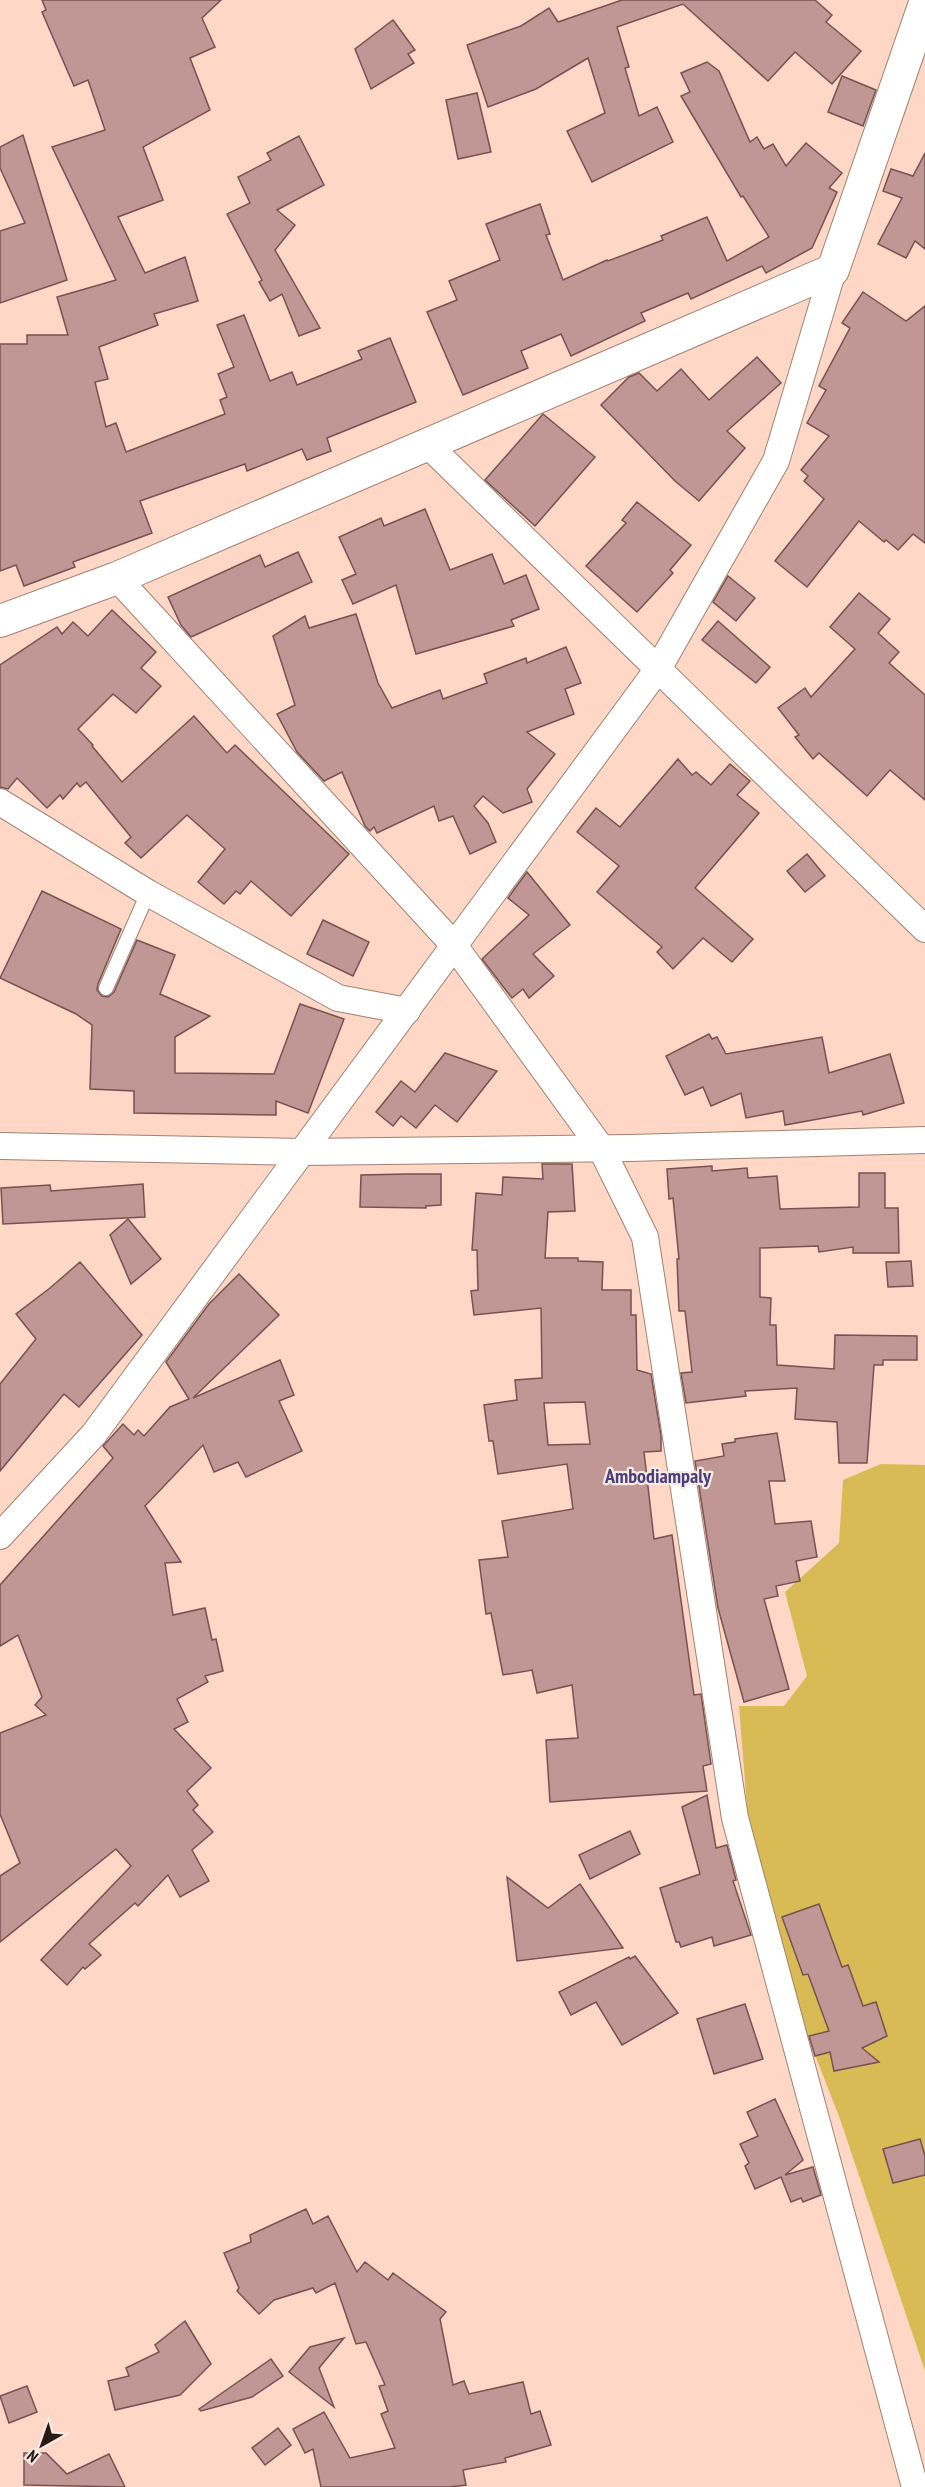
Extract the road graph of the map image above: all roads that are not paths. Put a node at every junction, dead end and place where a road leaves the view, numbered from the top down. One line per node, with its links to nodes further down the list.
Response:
1 (925, 3): 2 (street)
2 (833, 270): 3 (street); 6 (street)
3 (428, 445): 4 (street); 6 (street)
4 (117, 578): 5 (street); 10 (street)
5 (0, 621)
6 (658, 669): 9 (street); 10 (street)
7 (0, 802): 8 (street)
8 (148, 893): 11 (lane); 12 (street)
9 (925, 929)
10 (453, 944): 12 (street); 15 (street)
11 (106, 988)
12 (406, 1011): 16 (street)
13 (925, 1140): 15 (street)
14 (0, 1146): 16 (street)
15 (601, 1148): 16 (street); 18 (street)
16 (301, 1152): 17 (street)
17 (0, 1536)
18 (915, 2487)

